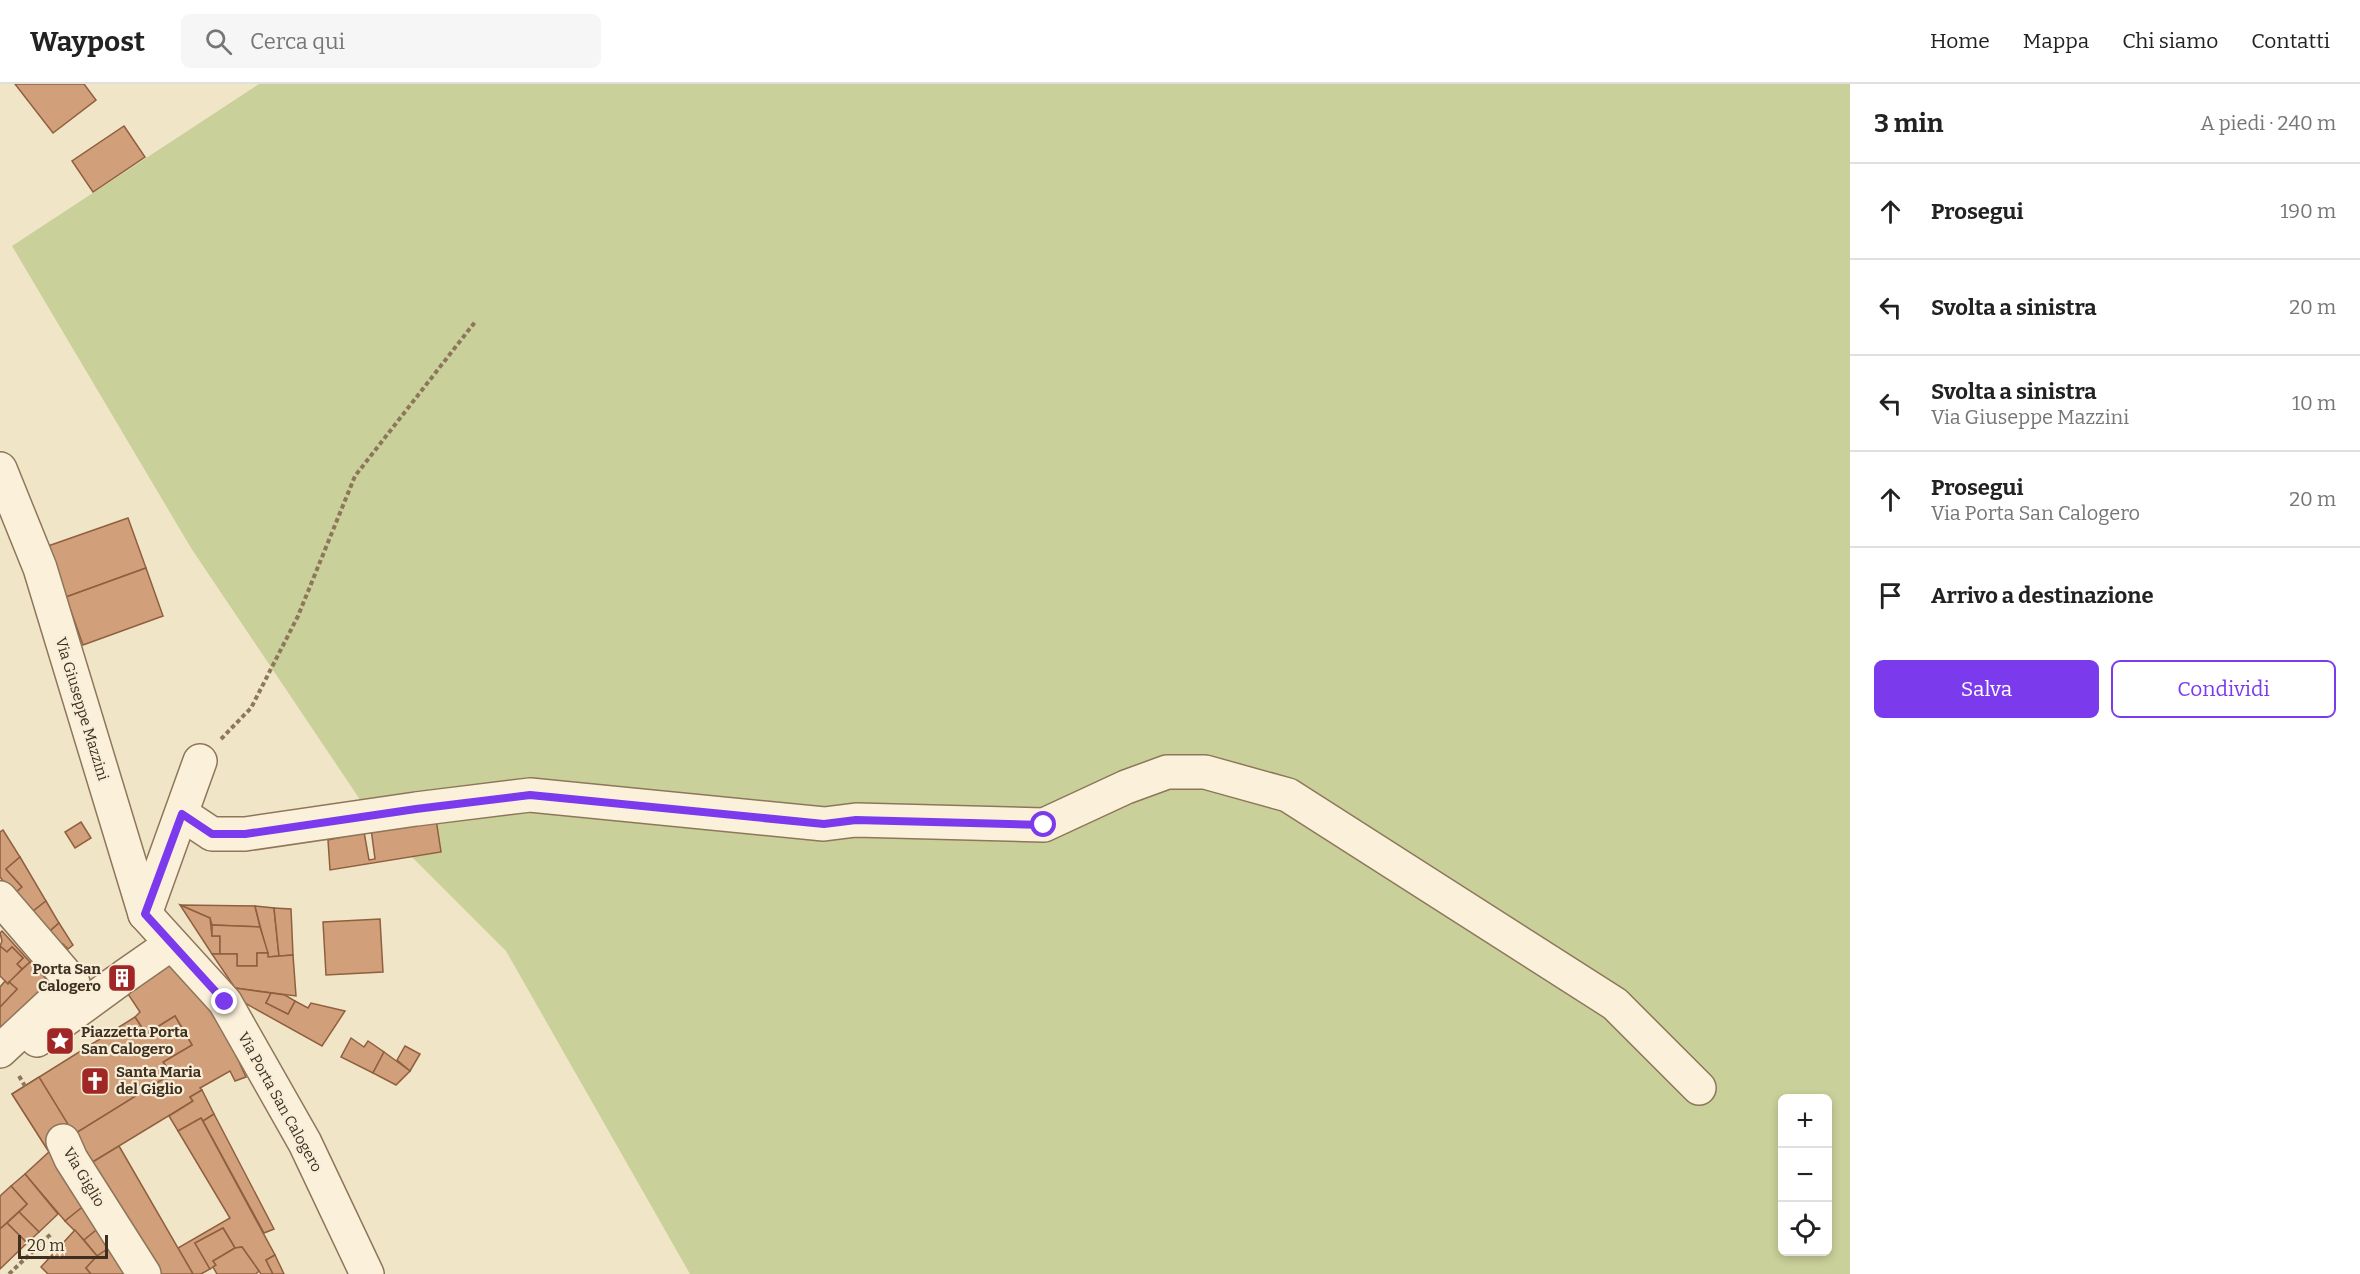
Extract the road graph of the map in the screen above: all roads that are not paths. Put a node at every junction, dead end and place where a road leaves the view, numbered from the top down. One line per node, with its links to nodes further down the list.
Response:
1 (0, 469): 5 (street, Via Giuseppe Mazzini)
2 (200, 761): 3 (street)
3 (182, 814): 5 (street); 9 (street)
4 (0, 898): 7 (street)
5 (145, 914): 6 (street, Via Giuseppe Mazzini)
6 (171, 944): 8 (street); 12 (street, Via Porta San Calogero)
7 (0, 1051)
8 (0, 1069)
9 (1699, 1089)
10 (63, 1141): 11 (street, Via Giglio)
11 (144, 1274)
12 (367, 1274)

